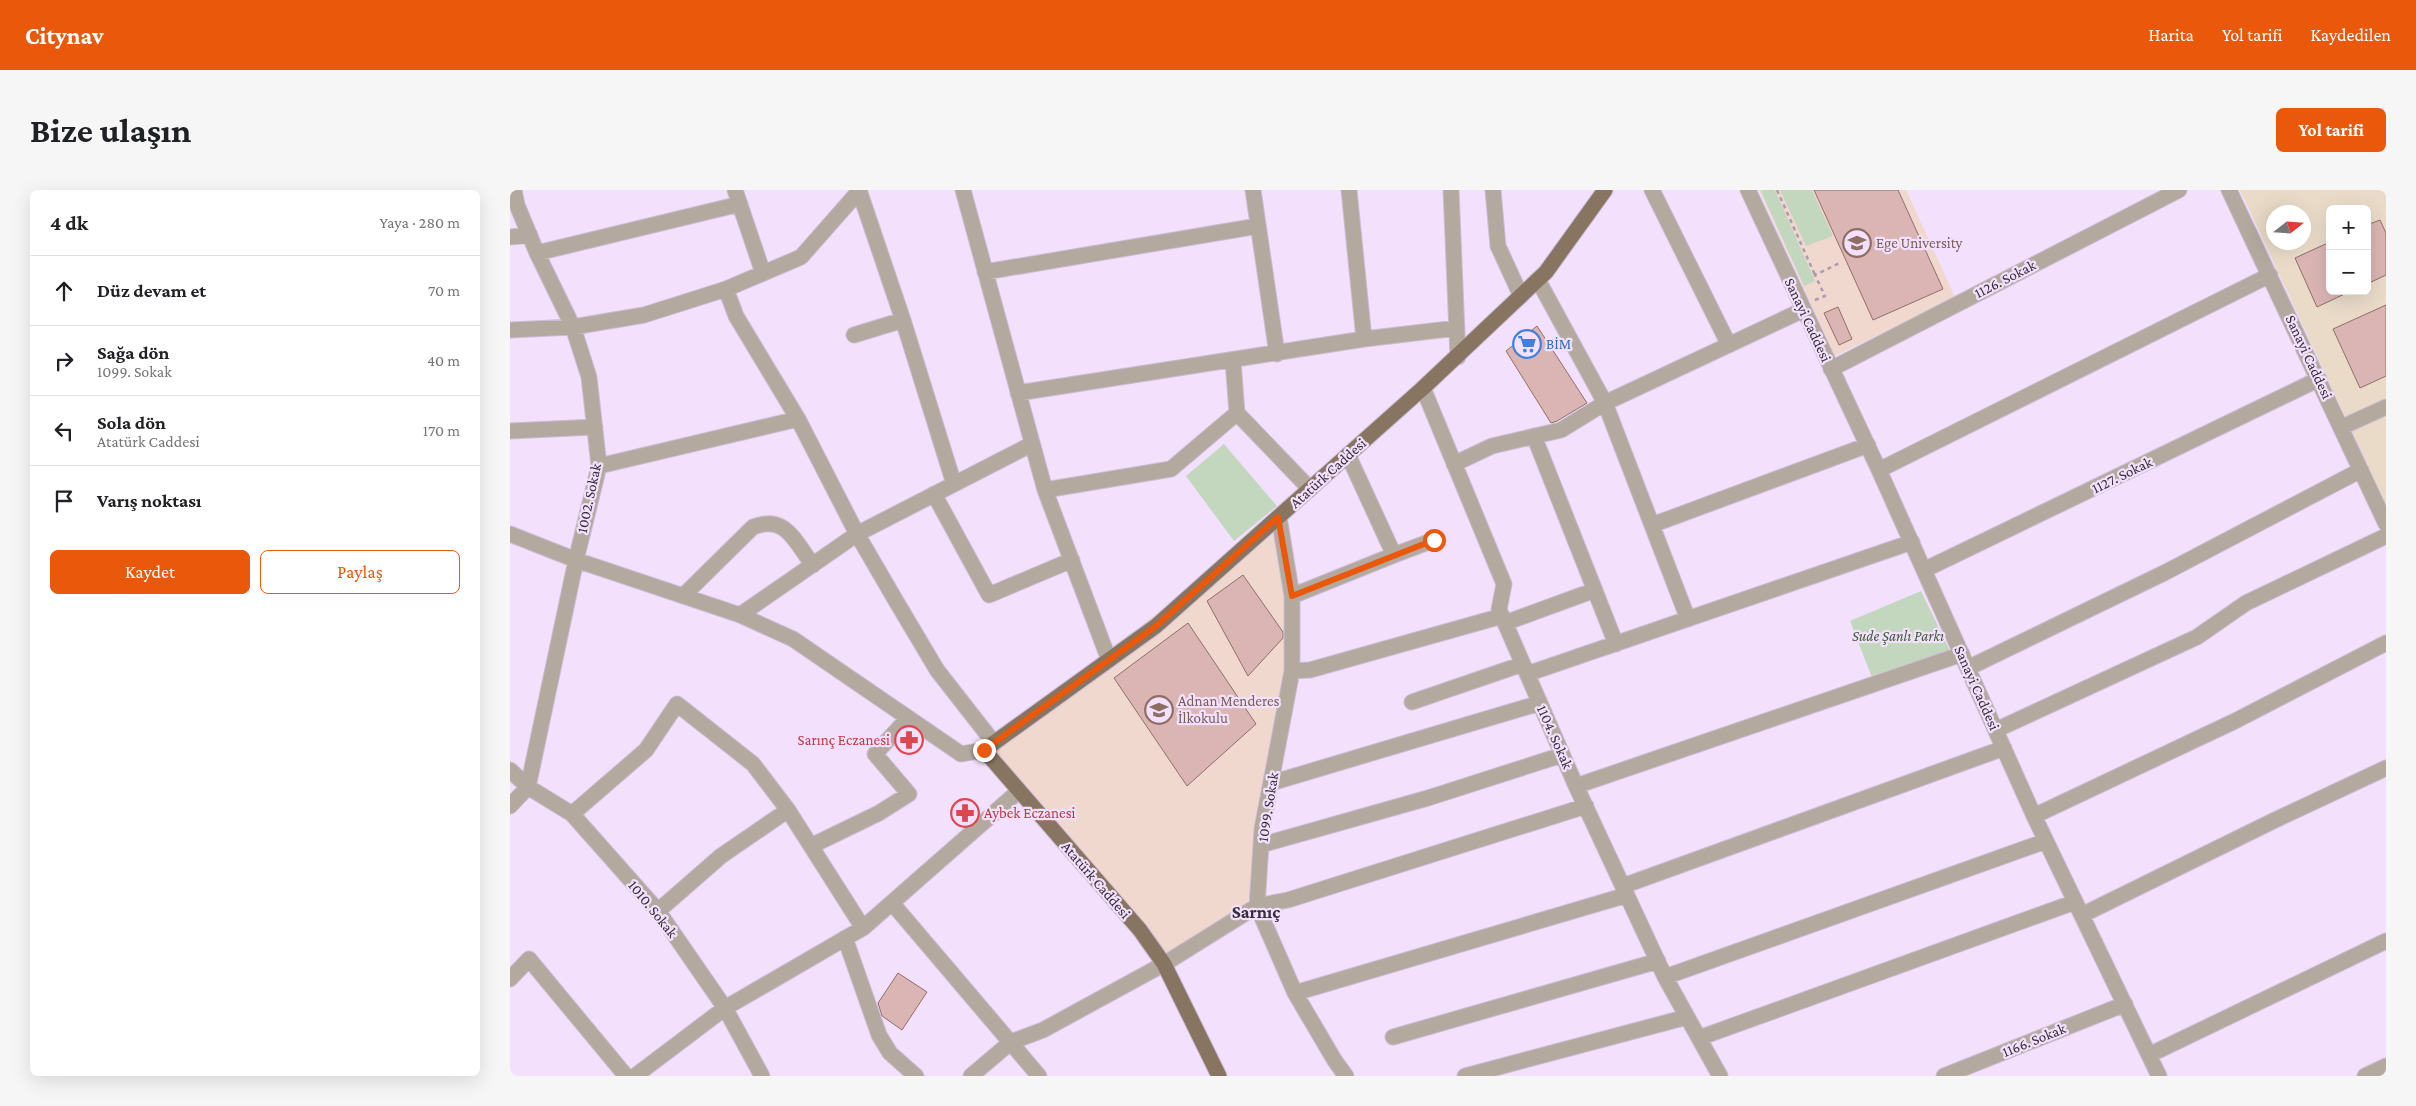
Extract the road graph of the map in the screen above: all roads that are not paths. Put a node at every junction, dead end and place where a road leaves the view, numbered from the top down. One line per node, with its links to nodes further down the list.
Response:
1 (514, 190): 15 (street, 1002. Sokak)
2 (859, 190): 19 (street); 25 (street)
3 (963, 190): 18 (street)
4 (1253, 190): 14 (street)
5 (1349, 190): 30 (street)
6 (1451, 190): 27 (street)
7 (1493, 190): 23 (street)
8 (1605, 190): 21 (main road, Atatürk Caddesi)
9 (1652, 190): 31 (street)
10 (1748, 190): 24 (street, Sanayi Caddesi)
11 (2179, 190): 35 (street, 1126. Sokak)
12 (2229, 190): 20 (street, Sanayi Caddesi)
13 (738, 197): 17 (street); 19 (street)
14 (1258, 226): 18 (street); 32 (street)
15 (530, 235): 16 (street); 17 (street, 1002. Sokak)
16 (510, 238)
17 (538, 253): 26 (street, 1002. Sokak)
18 (985, 272): 38 (street)
19 (763, 273): 22 (street)
20 (2270, 275): 36 (street, Sanayi Caddesi); 52 (street)
21 (1538, 280): 23 (main road, Atatürk Caddesi); 39 (street)
22 (726, 289): 26 (street); 42 (street)
23 (1521, 296): 33 (main road, Atatürk Caddesi)
24 (1802, 308): 31 (street); 35 (street, Sanayi Caddesi)
25 (903, 320): 29 (street); 54 (street)
26 (574, 327): 28 (street); 43 (street, 1002. Sokak)
27 (1457, 328): 30 (street); 33 (street)
28 (510, 330)
29 (854, 335)
30 (1364, 339): 32 (street)
31 (1729, 345): 39 (street)
32 (1277, 354): 34 (street)
33 (1458, 356): 37 (main road, Atatürk Caddesi)
34 (1233, 361): 38 (street); 41 (street)
35 (1831, 369): 48 (street, Sanayi Caddesi)
36 (2319, 379): 44 (street, Sanayi Caddesi); 70 (street, 1127. Sokak)
37 (1423, 388): 49 (main road, Atatürk Caddesi); 50 (street, 1104. Sokak)
38 (1018, 393): 47 (street)
39 (1605, 403): 46 (street); 60 (street)
40 (2386, 407): 44 (street)
41 (1237, 413): 55 (street); 56 (street)
42 (798, 419): 51 (street); 62 (street)
43 (595, 427): 45 (street); 51 (street, 1002. Sokak)
44 (2342, 427): 53 (street, Sanayi Caddesi)
45 (510, 431)
46 (1534, 436): 50 (street); 71 (street)
47 (1032, 444): 54 (street); 55 (street)
48 (1868, 445): 52 (street, Sanayi Caddesi); 60 (street)
49 (1348, 455): 56 (main road, Atatürk Caddesi); 66 (street)
50 (1454, 464): 76 (street, 1104. Sokak)
51 (599, 466): 67 (street, 1002. Sokak)
52 (1879, 470): 65 (street, Sanayi Caddesi)
53 (2361, 470): 59 (street, Sanayi Caddesi); 81 (street)
54 (954, 484): 57 (street)
55 (1045, 490): 68 (street)
56 (1310, 490): 58 (main road, Atatürk Caddesi)
57 (934, 494): 62 (street); 68 (street)
58 (1278, 517): 73 (street, 1099. Sokak); 80 (main road, Atatürk Caddesi)
59 (2386, 524)
60 (1652, 525): 75 (street)
61 (510, 534): 67 (street)
62 (857, 534): 69 (street); 88 (street)
63 (2386, 536): 87 (street)
64 (1434, 540): 66 (street)
65 (1912, 542): 70 (street, Sanayi Caddesi); 75 (street)
66 (1394, 555): 73 (street)
67 (576, 560): 72 (street); 94 (street, 1002. Sokak)
68 (1072, 560): 80 (street)
69 (813, 565): 72 (street); 74 (street)
70 (1924, 570): 79 (street, Sanayi Caddesi)
71 (1594, 590): 76 (street); 78 (street)
72 (683, 596): 74 (street)
73 (1292, 596): 83 (street, 1099. Sokak)
74 (740, 615): 86 (street)
75 (1688, 619): 78 (street)
76 (1503, 620): 82 (street, 1104. Sokak); 83 (street)
77 (2386, 643): 101 (street)
78 (1616, 644): 82 (street)
79 (1962, 654): 81 (street, Sanayi Caddesi); 95 (street)
80 (1109, 660): 88 (main road, Atatürk Caddesi)
81 (1968, 668): 87 (street, Sanayi Caddesi)
82 (1525, 669): 84 (street); 85 (street, 1104. Sokak)
83 (1292, 671): 93 (street, 1099. Sokak)
84 (1412, 702)
85 (1540, 703): 90 (street, 1104. Sokak); 93 (street)
86 (908, 718): 88 (street); 104 (street)
87 (1996, 730): 89 (street, Sanayi Caddesi)
88 (989, 746): 96 (main road, Atatürk Caddesi)
89 (2004, 748): 101 (street, Sanayi Caddesi); 105 (street)
90 (1562, 755): 95 (street, 1104. Sokak); 103 (street)
91 (2386, 768): 108 (street)
92 (510, 770): 94 (street, 1010. Sokak)
93 (1271, 783): 103 (street, 1099. Sokak)
94 (528, 786): 97 (street); 100 (street, 1010. Sokak)
95 (1576, 786): 98 (street, 1104. Sokak)
96 (1019, 791): 106 (street); 114 (main road, Atatürk Caddesi)
97 (510, 806)
98 (1586, 806): 105 (street, 1104. Sokak); 107 (street)
99 (788, 810): 100 (street); 104 (street); 109 (street)
100 (572, 814): 109 (street, 1010. Sokak)
101 (2034, 816): 102 (street, Sanayi Caddesi)
102 (2046, 841): 108 (street, Sanayi Caddesi); 115 (street)
103 (1261, 845): 107 (street, 1099. Sokak)
104 (811, 846): 110 (street)
105 (1625, 890): 113 (street, 1104. Sokak); 117 (street)
106 (892, 903): 110 (street); 123 (street)
107 (1257, 906): 114 (street); 117 (street, 1099. Sokak)
108 (2078, 908): 118 (street, Sanayi Caddesi); 122 (street)
109 (658, 911): 119 (street, 1010. Sokak)
110 (863, 928): 111 (street)
111 (845, 938): 119 (street); 129 (street)
112 (2386, 941): 124 (street)
113 (1658, 961): 115 (street, 1104. Sokak); 121 (street)
114 (1164, 964): 123 (street); 132 (main road, Atatürk Caddesi)
115 (1665, 977): 120 (street, 1104. Sokak)
116 (510, 980): 126 (street)
117 (1295, 993): 133 (street, 1099. Sokak)
118 (2125, 1004): 124 (street, Sanayi Caddesi); 136 (street, 1166. Sokak)
119 (725, 1008): 127 (street); 128 (street, 1010. Sokak)
120 (1687, 1017): 122 (street, 1104. Sokak); 134 (street)
121 (1393, 1037)
122 (1699, 1038): 135 (street, 1104. Sokak)
123 (1011, 1042): 130 (street); 131 (street)
124 (2149, 1055): 137 (street, Sanayi Caddesi)
125 (2386, 1066): 138 (street)
126 (626, 1076)
127 (635, 1076)
128 (762, 1076)
129 (916, 1076)
130 (971, 1076)
131 (1039, 1076)
132 (1219, 1076)
133 (1346, 1076)
134 (1465, 1076)
135 (1720, 1076)
136 (1944, 1076)
137 (2159, 1076)
138 (2364, 1076)

